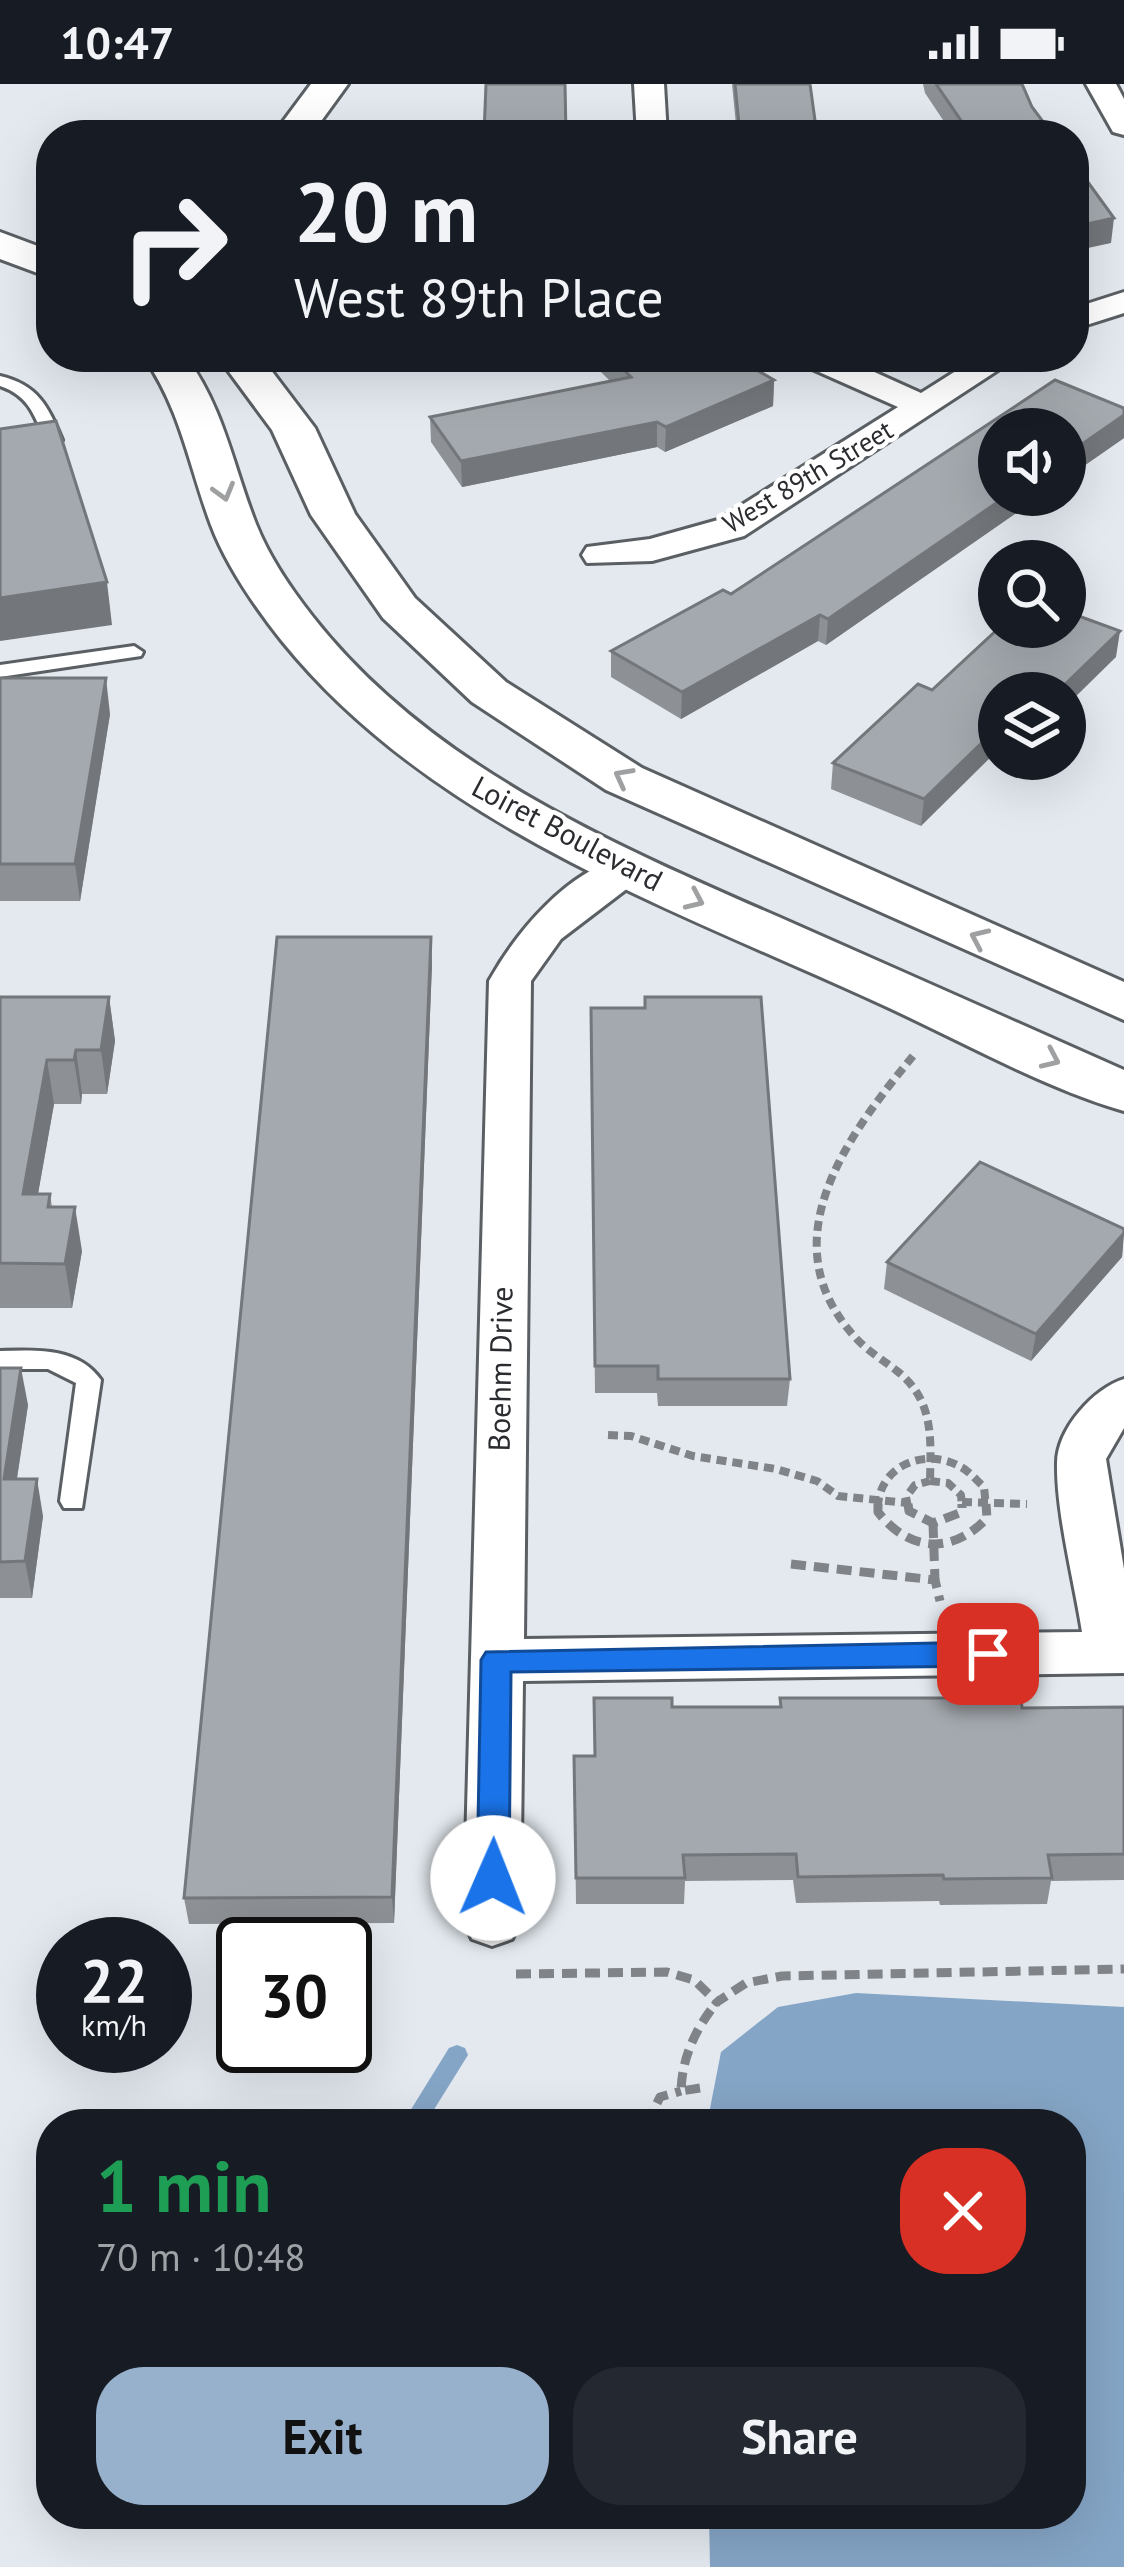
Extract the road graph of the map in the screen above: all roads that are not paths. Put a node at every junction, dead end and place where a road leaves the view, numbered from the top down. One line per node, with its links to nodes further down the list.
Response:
1 (330, 84): 4 (street)
2 (649, 84): 5 (street)
3 (1101, 84): 6 (street)
4 (303, 120)
5 (651, 120)
6 (1124, 126)
7 (0, 223): 8 (street)
8 (36, 234)
9 (0, 244): 10 (street)
10 (36, 260)
11 (1124, 302): 12 (street)
12 (1089, 314)
13 (177, 372): 23 (street, Loiret Boulevard, one-way to 23)
14 (252, 372): 24 (street, one-way to 14)
15 (847, 372): 18 (street)
16 (976, 372): 18 (street, West 89th Street)
17 (0, 381): 19 (lane)
18 (923, 406): 20 (street, West 89th Street)
19 (0, 453)
20 (600, 555)
21 (134, 652): 22 (lane)
22 (0, 670)
23 (626, 869): 25 (street, Loiret Boulevard, one-way to 25); 30 (street, Boehm Drive)
24 (1124, 1003)
25 (1124, 1092)
26 (0, 1360): 28 (lane)
27 (1124, 1397): 29 (street)
28 (73, 1502)
29 (1117, 1652): 30 (street)
30 (496, 1660): 31 (street, Boehm Drive)
31 (492, 1922)

